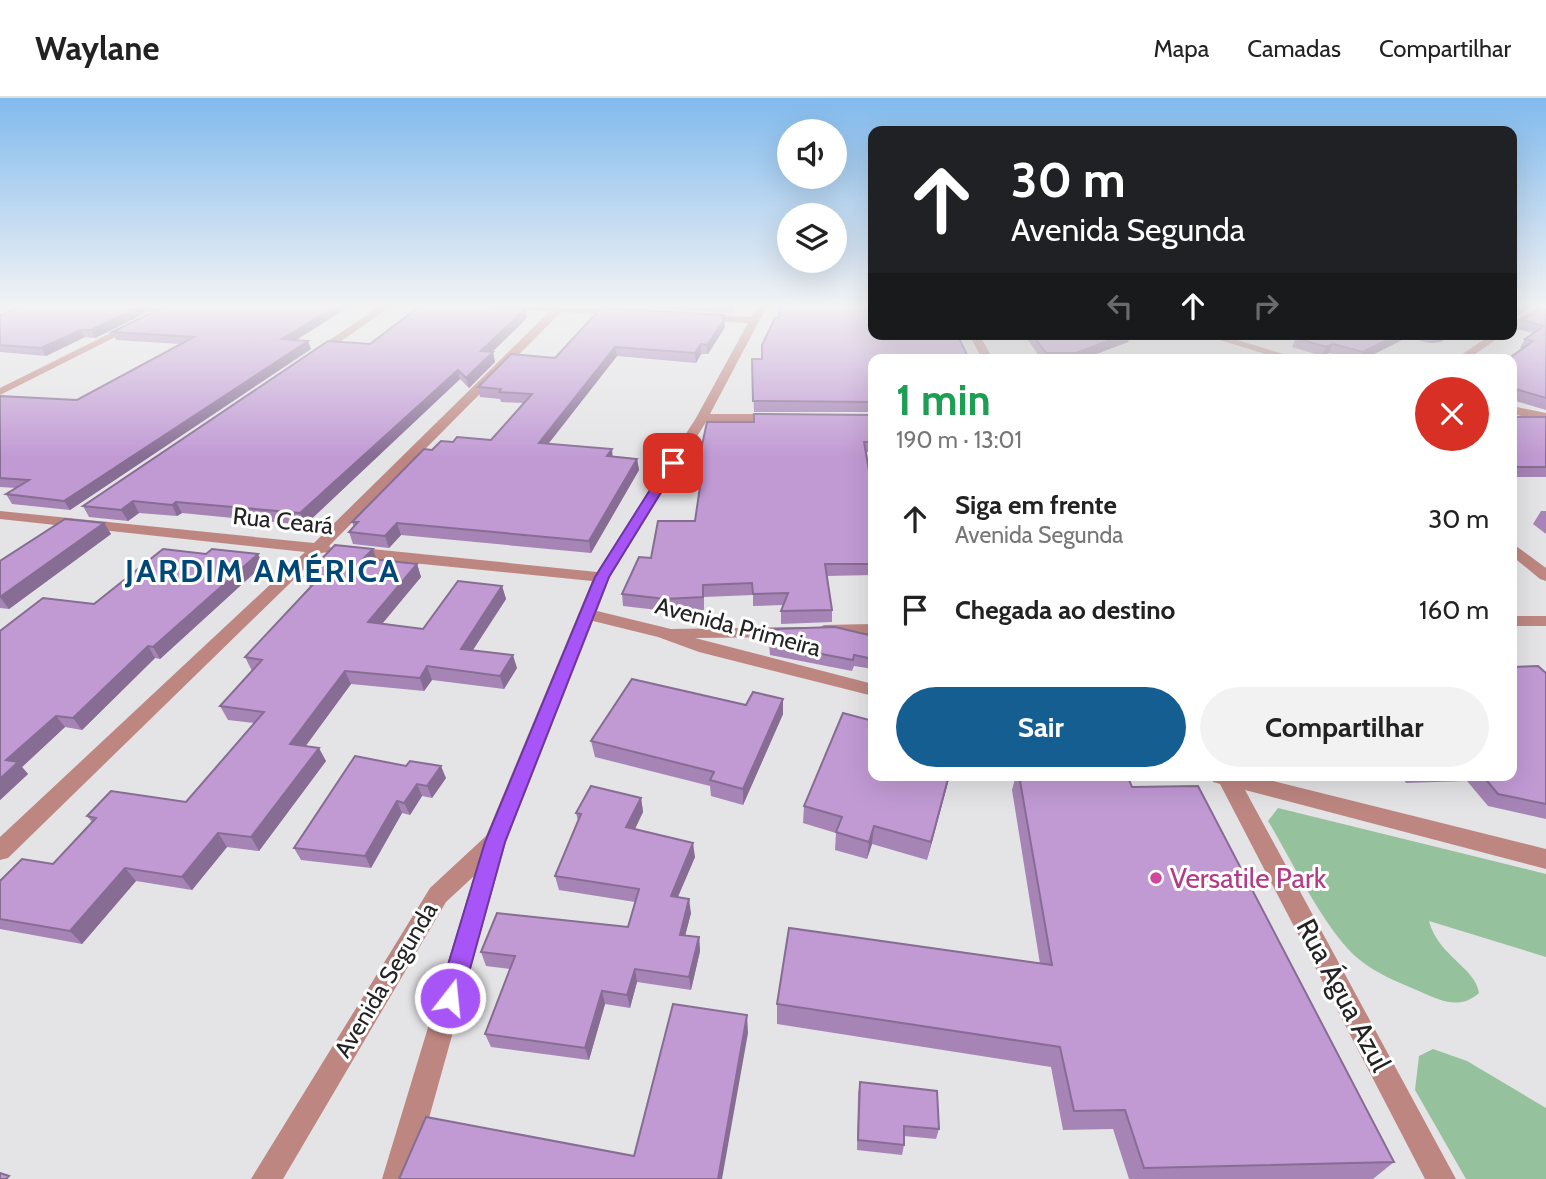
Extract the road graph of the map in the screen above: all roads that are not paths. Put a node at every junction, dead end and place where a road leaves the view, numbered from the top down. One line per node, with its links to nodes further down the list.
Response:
1 (71, 356): 6 (street)
2 (312, 356): 5 (street)
3 (510, 356): 15 (street)
4 (734, 356): 8 (street, Avenida Segunda)
5 (307, 360)
6 (0, 392)
7 (1517, 411): 10 (street)
8 (702, 418): 9 (street); 18 (street, Avenida Segunda)
9 (794, 418)
10 (1546, 418): 11 (street)
11 (1517, 419)
12 (0, 515): 13 (street, Rua Ceará)
13 (75, 518): 14 (street); 15 (street, Rua Ceará)
14 (46, 537)
15 (318, 548): 18 (street, Rua Ceará); 28 (street)
16 (1517, 552): 17 (street)
17 (1546, 576)
18 (602, 577): 19 (street, Avenida Segunda)
19 (588, 614): 23 (street, Avenida Primeira); 27 (street, Avenida Segunda)
20 (1517, 621): 21 (street)
21 (1546, 621)
22 (868, 629): 23 (street)
23 (663, 633): 24 (street, Avenida Primeira)
24 (868, 689)
25 (1227, 781): 32 (street, Rua Água Azul)
26 (1243, 781): 29 (street)
27 (495, 842): 30 (street, Avenida Segunda); 31 (street)
28 (0, 851)
29 (1546, 859)
30 (266, 1179)
31 (397, 1179)
32 (1441, 1179)

